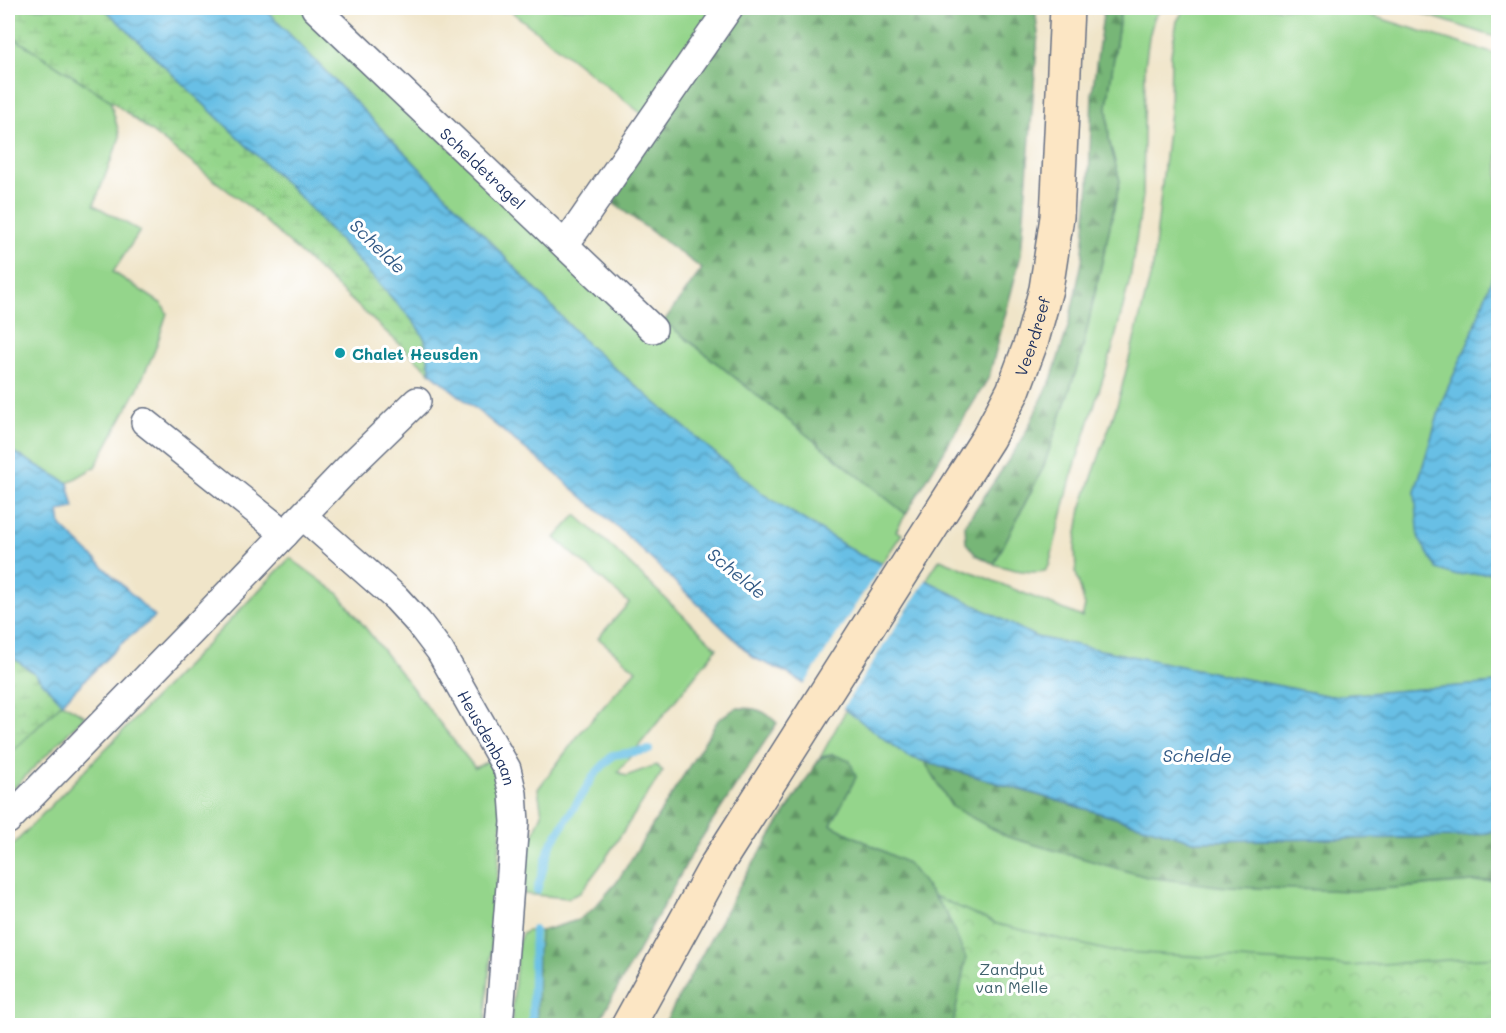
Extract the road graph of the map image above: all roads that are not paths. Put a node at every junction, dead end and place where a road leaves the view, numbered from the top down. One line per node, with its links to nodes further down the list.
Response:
1 (315, 8): 4 (street, Scheldetragel)
2 (729, 8): 4 (street)
3 (1067, 8): 11 (main road, Veerdreef)
4 (565, 245): 5 (street, Scheldetragel)
5 (653, 329)
6 (417, 401): 8 (street)
7 (145, 422): 8 (street, Heusdenbaan)
8 (294, 525): 9 (street); 10 (street, Heusdenbaan)
9 (8, 820)
10 (499, 1026)
11 (628, 1026)

